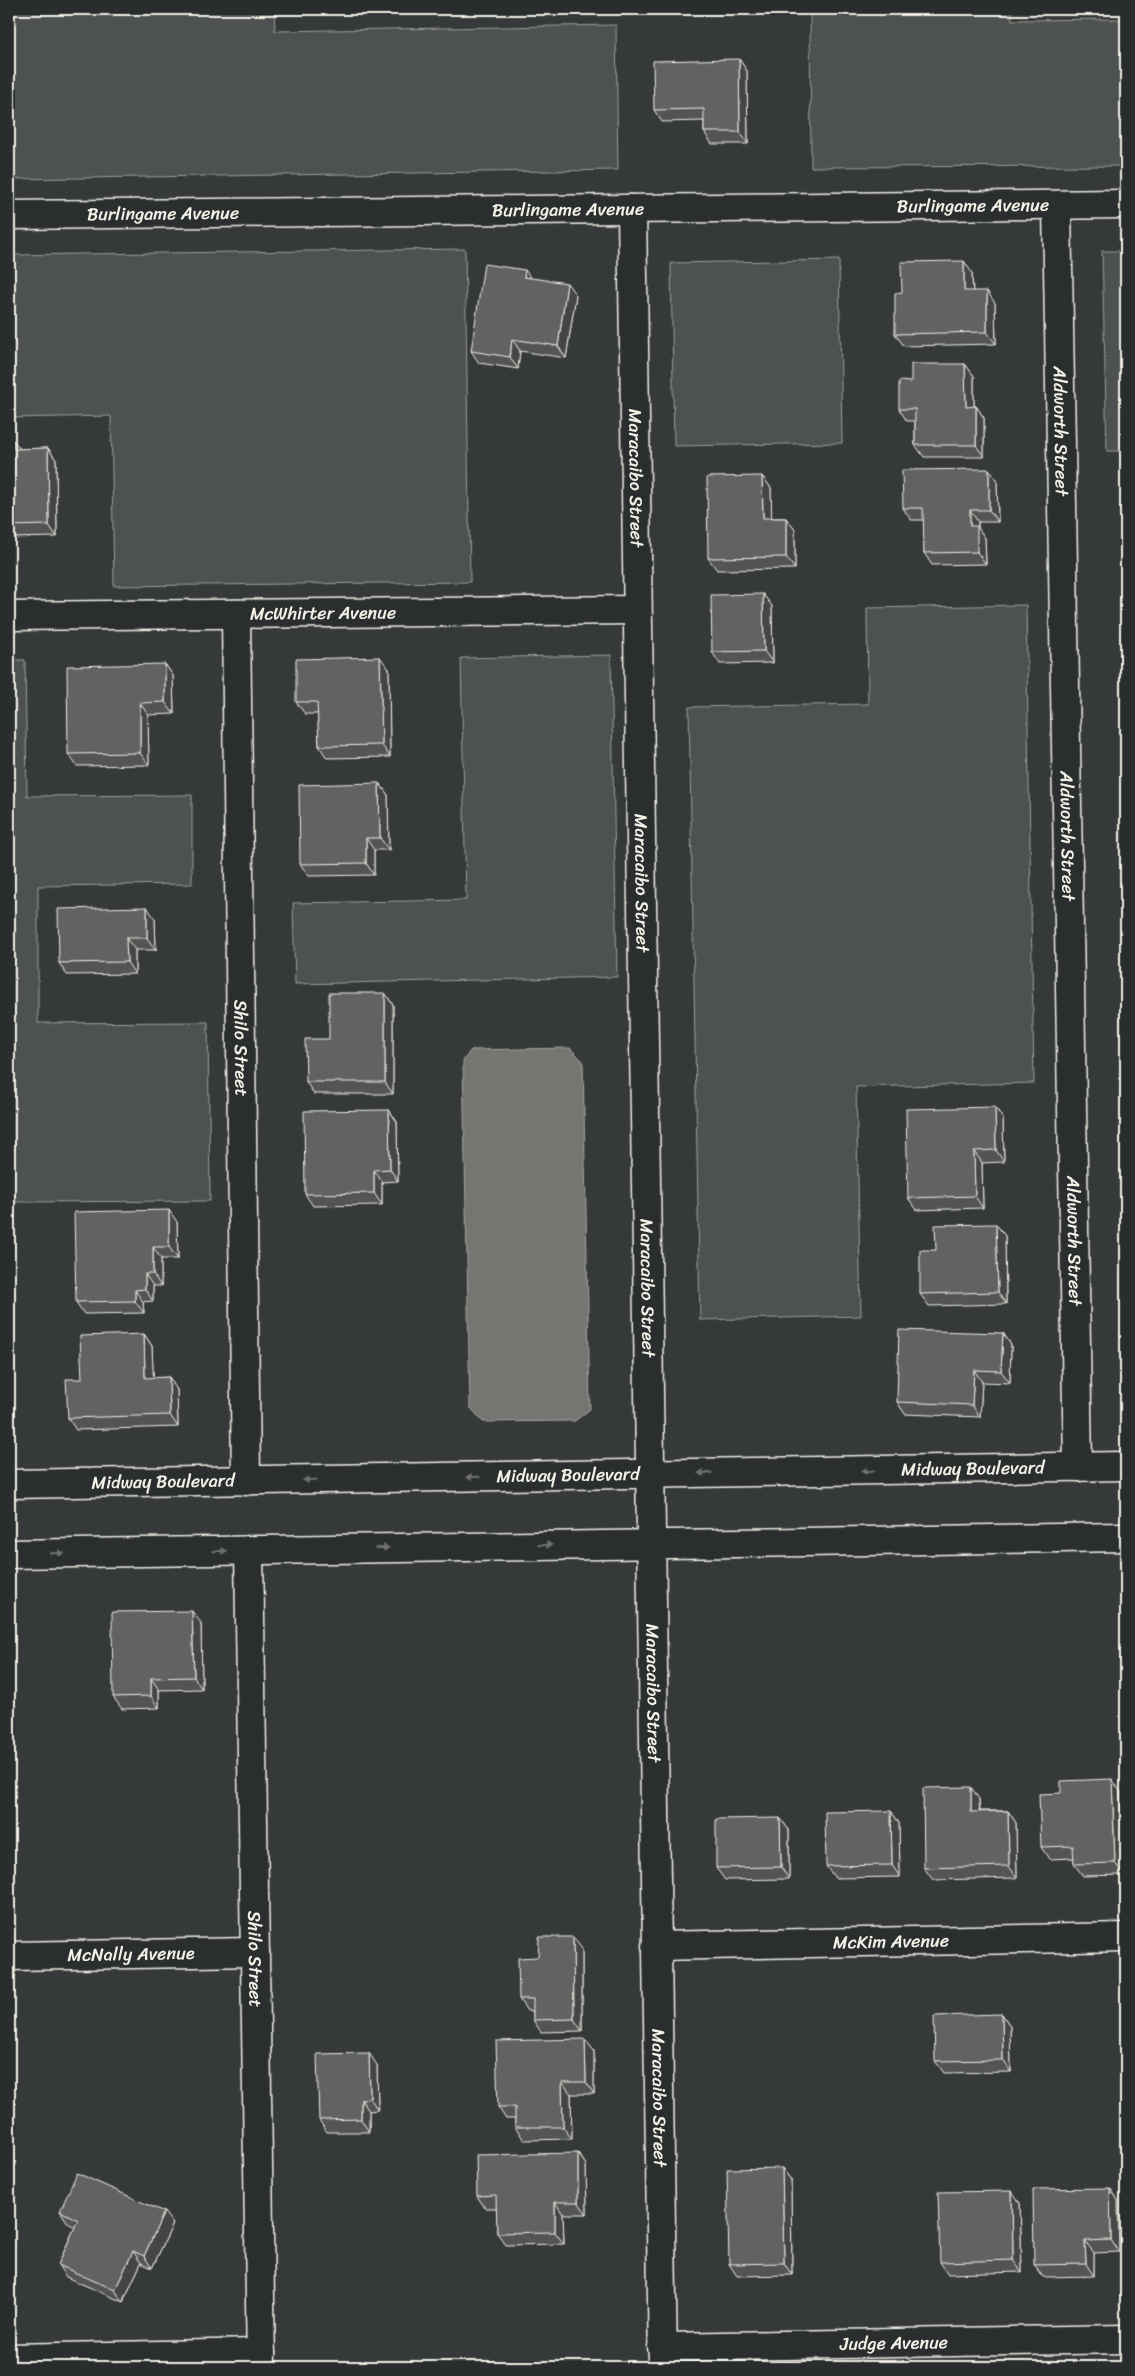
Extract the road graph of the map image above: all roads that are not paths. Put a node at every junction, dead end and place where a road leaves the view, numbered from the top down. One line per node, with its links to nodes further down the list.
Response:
1 (1126, 204): 2 (street, Burlingame Avenue)
2 (1057, 205): 3 (street, Burlingame Avenue); 9 (street, Aldworth Street)
3 (632, 209): 4 (street, Burlingame Avenue); 5 (street, Maracaibo Street)
4 (9, 215)
5 (637, 610): 6 (street, McWhirter Avenue); 10 (street, Maracaibo Street)
6 (236, 614): 7 (street, McWhirter Avenue); 11 (street, Shilo Street)
7 (9, 616)
8 (1126, 1466): 9 (street, Midway Boulevard)
9 (1078, 1467): 10 (street, Midway Boulevard, one-way to 10)
10 (649, 1474): 11 (street, Midway Boulevard, one-way to 11); 14 (street, Maracaibo Street)
11 (246, 1481): 12 (street, Midway Boulevard)
12 (9, 1484)
13 (1126, 1537): 14 (street)
14 (651, 1543): 15 (street, one-way to 14); 18 (street, Maracaibo Street)
15 (249, 1550): 16 (street, one-way to 15); 19 (street, Shilo Street)
16 (9, 1554)
17 (1126, 1938): 18 (street, McKim Avenue)
18 (656, 1946): 22 (street, Maracaibo Street)
19 (255, 1952): 20 (street, McNally Avenue); 24 (street, Shilo Street)
20 (9, 1956)
21 (1126, 2339): 22 (street, Judge Avenue)
22 (663, 2357)
23 (9, 2358): 24 (street)
24 (261, 2360)

